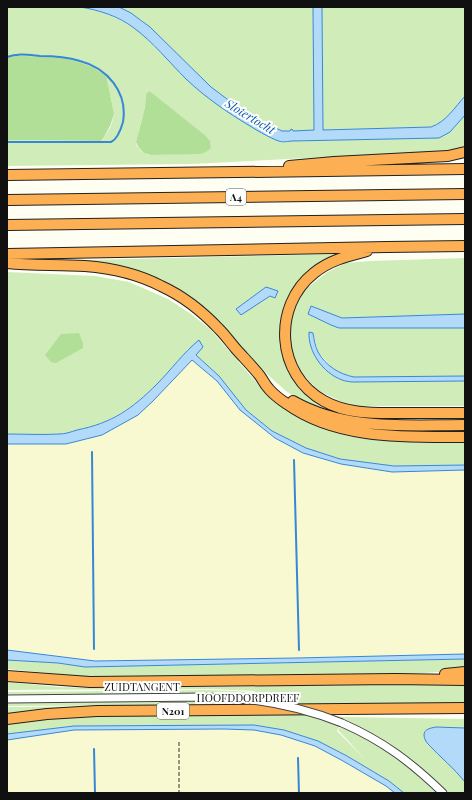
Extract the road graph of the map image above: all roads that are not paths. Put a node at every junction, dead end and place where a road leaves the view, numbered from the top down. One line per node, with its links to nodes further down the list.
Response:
1 (465, 152): 3 (highway)
2 (465, 169): 3 (highway)
3 (195, 173): 4 (highway)
4 (7, 175)
5 (465, 194): 6 (highway, A4)
6 (7, 200)
7 (465, 219): 8 (highway)
8 (7, 225)
9 (465, 246): 10 (highway)
10 (387, 247): 11 (highway); 14 (highway)
11 (7, 254)
12 (7, 263): 13 (highway)
13 (260, 376): 15 (highway); 16 (highway)
14 (465, 413)
15 (465, 425)
16 (465, 437)
17 (465, 672): 19 (highway)
18 (7, 676): 19 (highway, HOOFDDORPDREEF)
19 (396, 679): 20 (highway, HOOFDDORPDREEF)
20 (465, 680)
21 (7, 699): 26 (lane, ZUIDTANGENT, bridge)
22 (434, 708): 23 (highway, HOOFDDORPDREEF / N201); 24 (highway); 25 (highway, HOOFDDORPDREEF / N201)
23 (465, 708)
24 (465, 714)
25 (7, 719)
26 (443, 793)

